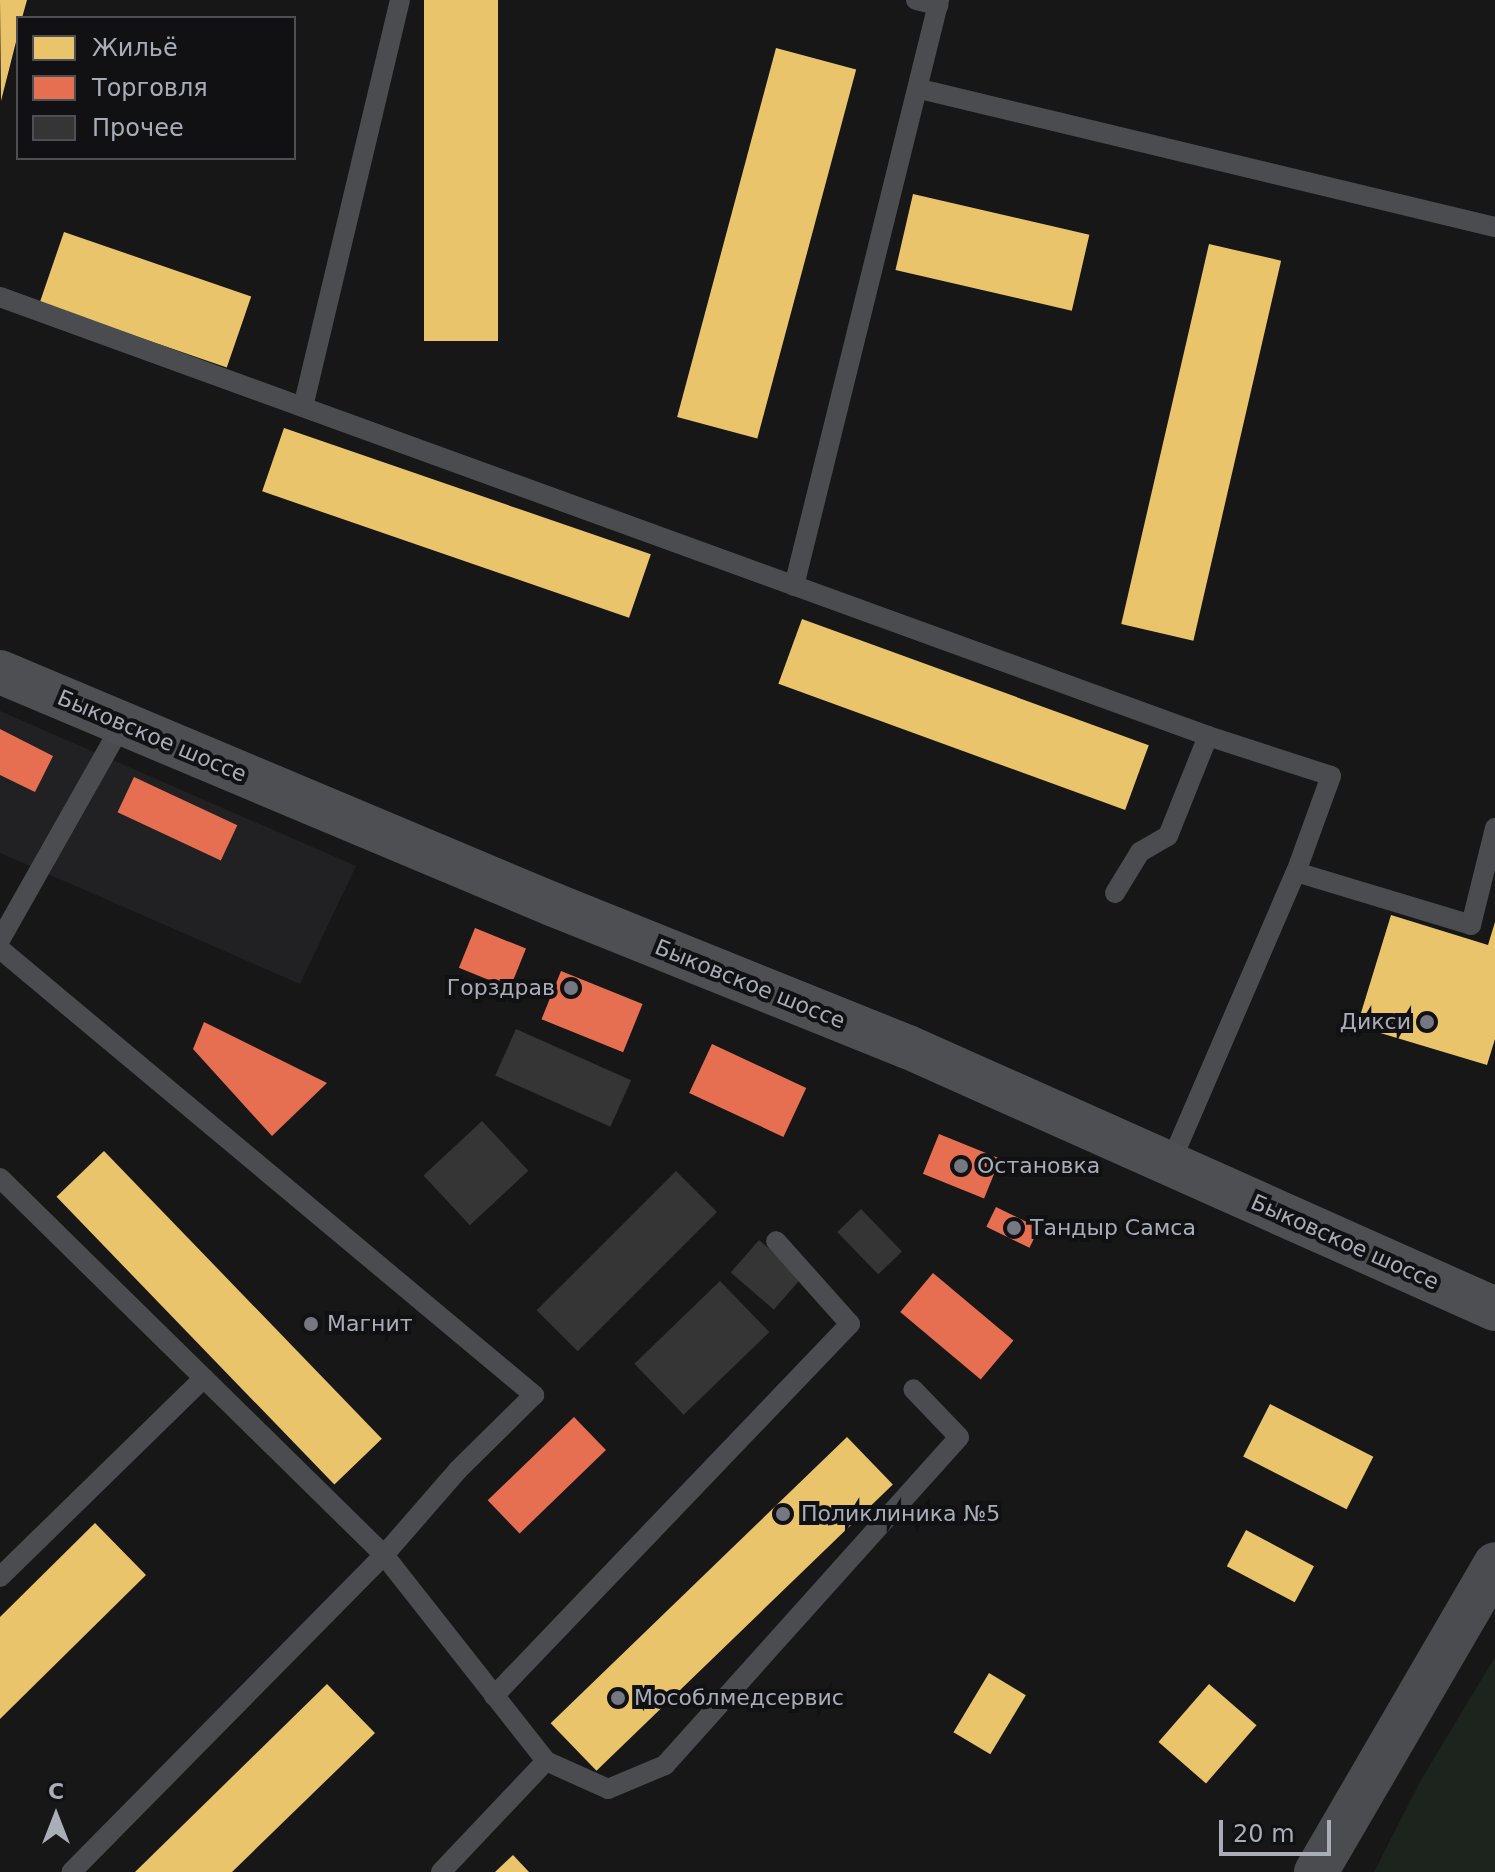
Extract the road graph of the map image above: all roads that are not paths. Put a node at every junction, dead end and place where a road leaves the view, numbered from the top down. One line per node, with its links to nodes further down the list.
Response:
1 (400, 0): 7 (lane)
2 (916, 0): 3 (lane)
3 (939, 3): 4 (lane)
4 (920, 89): 5 (lane); 8 (lane)
5 (1495, 227)
6 (0, 297): 7 (lane)
7 (303, 407): 8 (lane)
8 (794, 586): 11 (lane)
9 (0, 672): 10 (main road, Быковское шоссе)
10 (122, 724): 15 (lane); 17 (main road, Быковское шоссе)
11 (1208, 736): 13 (lane); 14 (lane)
12 (1495, 828): 13 (lane)
13 (1296, 872): 17 (lane)
14 (1115, 893)
15 (0, 940)
16 (0, 949): 23 (lane)
17 (1170, 1164): 20 (main road, Быковское шоссе)
18 (2, 1184): 21 (lane)
19 (776, 1241): 26 (lane)
20 (1495, 1309)
21 (204, 1378): 23 (lane); 25 (lane)
22 (913, 1389): 27 (lane)
23 (384, 1555): 26 (lane); 28 (lane)
24 (1495, 1564): 30 (street)
25 (0, 1577)
26 (494, 1696): 27 (lane)
27 (546, 1761): 29 (lane)
28 (71, 1872)
29 (441, 1872)
30 (1316, 1872)

